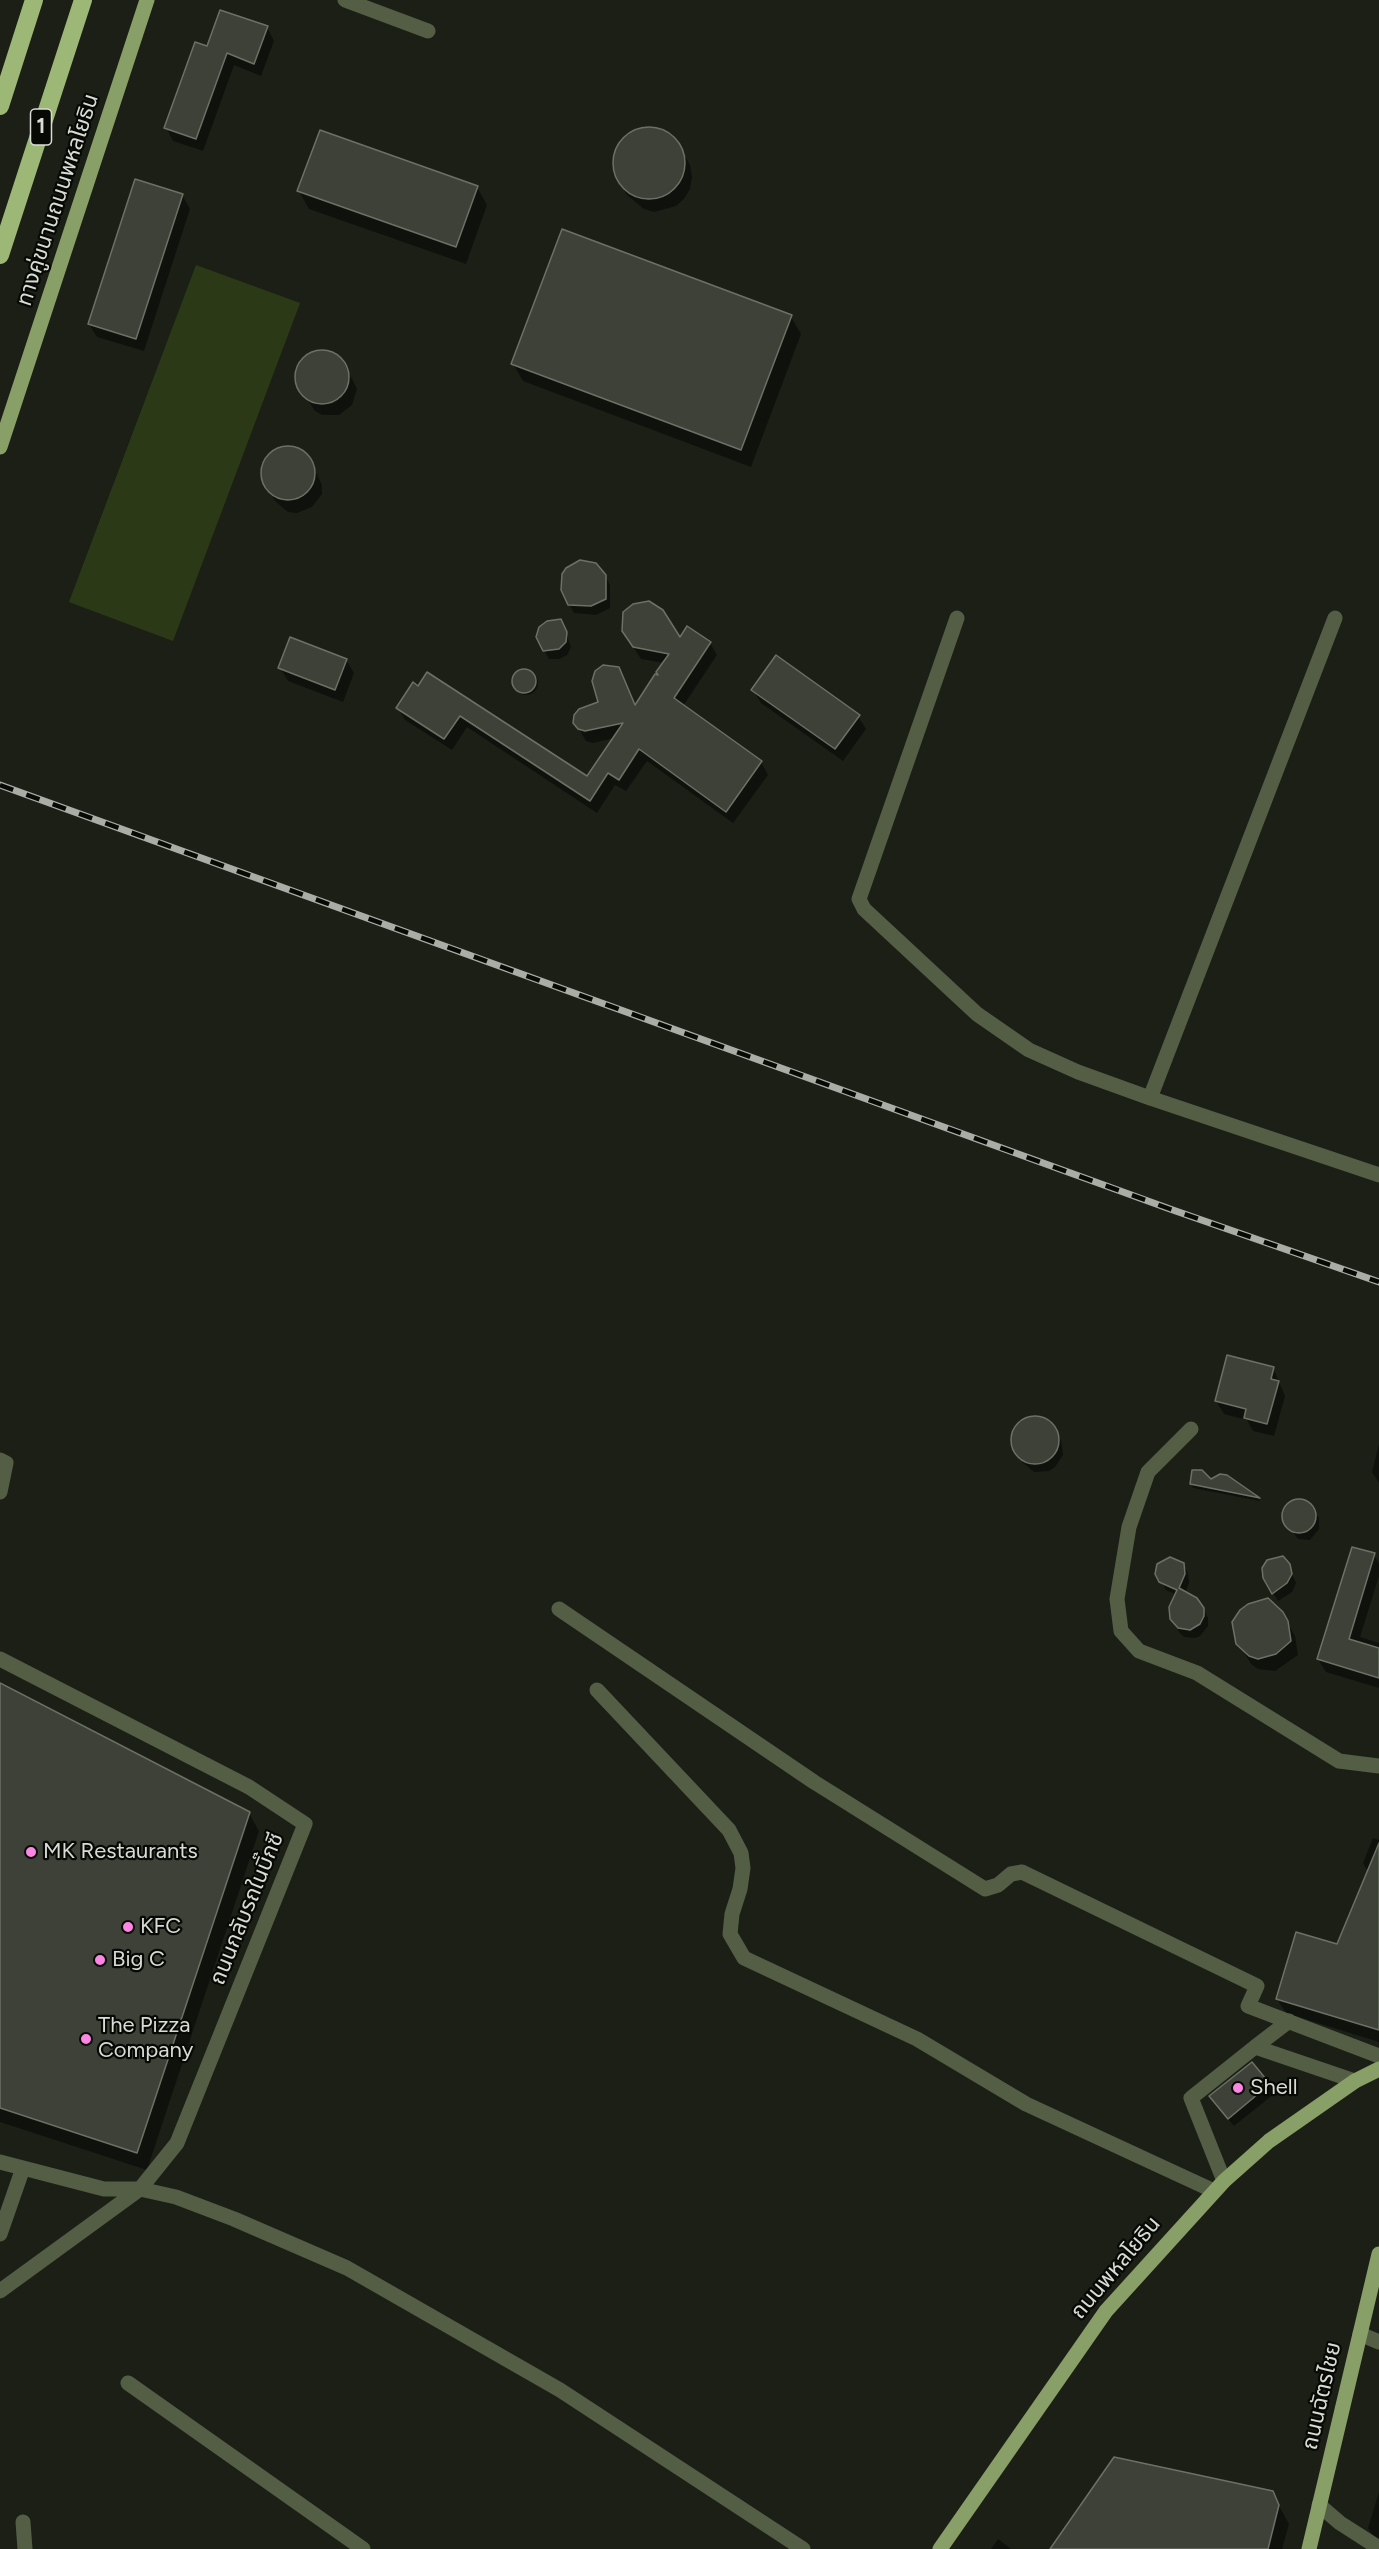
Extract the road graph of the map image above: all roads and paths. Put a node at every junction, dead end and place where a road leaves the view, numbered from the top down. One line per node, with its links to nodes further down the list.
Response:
1 (34, 0): 6 (highway, 1)
2 (83, 0): 7 (highway, 1)
3 (147, 0): 8 (main road, ทางคู่ขนานถนนพหลโยธิน)
4 (345, 0): 5 (street)
5 (428, 31)
6 (0, 106)
7 (0, 255)
8 (0, 447)
9 (957, 618): 11 (street)
10 (1335, 618): 11 (street)
11 (1150, 1098): 12 (street)
12 (1379, 1175)
13 (1191, 1429): 19 (street)
14 (0, 1460): 15 (street)
15 (0, 1492)
16 (559, 1608): 20 (street)
17 (0, 1659): 28 (street, ถนนกลับรถในบิ๊กซี)
18 (597, 1690): 27 (street)
19 (1379, 1766)
20 (1289, 2021): 21 (street); 22 (street)
21 (1255, 2047): 24 (street); 27 (street)
22 (1379, 2056)
23 (1379, 2068): 24 (main road, ถนนพหลโยธิน)
24 (1354, 2081): 27 (main road, ถนนพหลโยธิน)
25 (0, 2162): 26 (street)
26 (23, 2168): 28 (street); 29 (street)
27 (1219, 2186): 41 (main road, ถนนพหลโยธิน)
28 (140, 2189): 31 (street); 40 (street)
29 (0, 2234)
30 (1379, 2254): 32 (main road, ถนนฉัตรไชย)
31 (0, 2291)
32 (1360, 2334): 33 (street); 35 (main road, ถนนฉัตรไชย)
33 (1379, 2342)
34 (128, 2383): 39 (street)
35 (1319, 2505): 37 (street); 42 (main road, ถนนฉัตรไชย)
36 (23, 2522): 38 (street)
37 (1379, 2548)
38 (25, 2549)
39 (363, 2549)
40 (803, 2549)
41 (940, 2549)
42 (1309, 2549)

